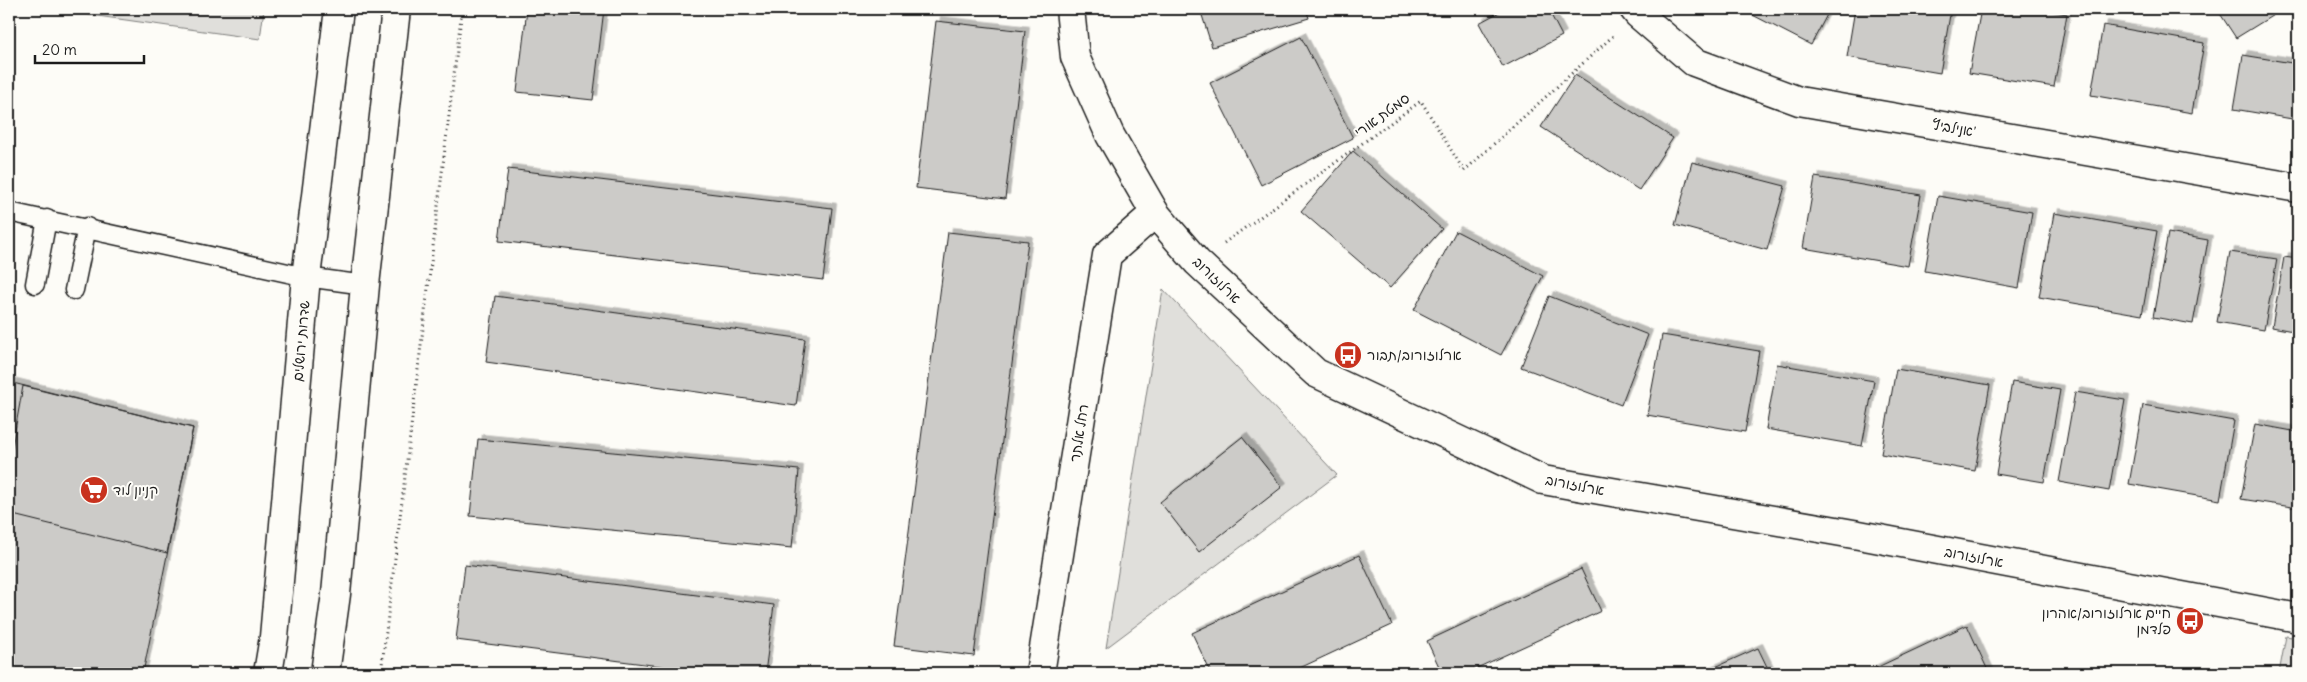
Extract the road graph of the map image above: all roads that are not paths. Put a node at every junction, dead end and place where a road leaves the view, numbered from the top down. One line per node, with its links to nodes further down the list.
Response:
1 (339, 9): 10 (street, שדרות ירושלים)
2 (396, 9): 12 (street)
3 (1070, 9): 7 (street, ארלוזורוב)
4 (1636, 11): 5 (street, אנילביץ')
5 (2298, 188)
6 (9, 212): 8 (lane)
7 (1155, 214): 14 (street, ארלוזורוב); 17 (street, רחל אלתר)
8 (47, 219): 9 (lane); 11 (lane)
9 (87, 227): 10 (lane); 13 (lane)
10 (306, 277): 12 (lane); 15 (street, שדרות ירושלים)
11 (35, 284)
12 (365, 285): 16 (street)
13 (74, 290)
14 (2298, 618)
15 (268, 673)
16 (325, 673)
17 (1040, 673)

